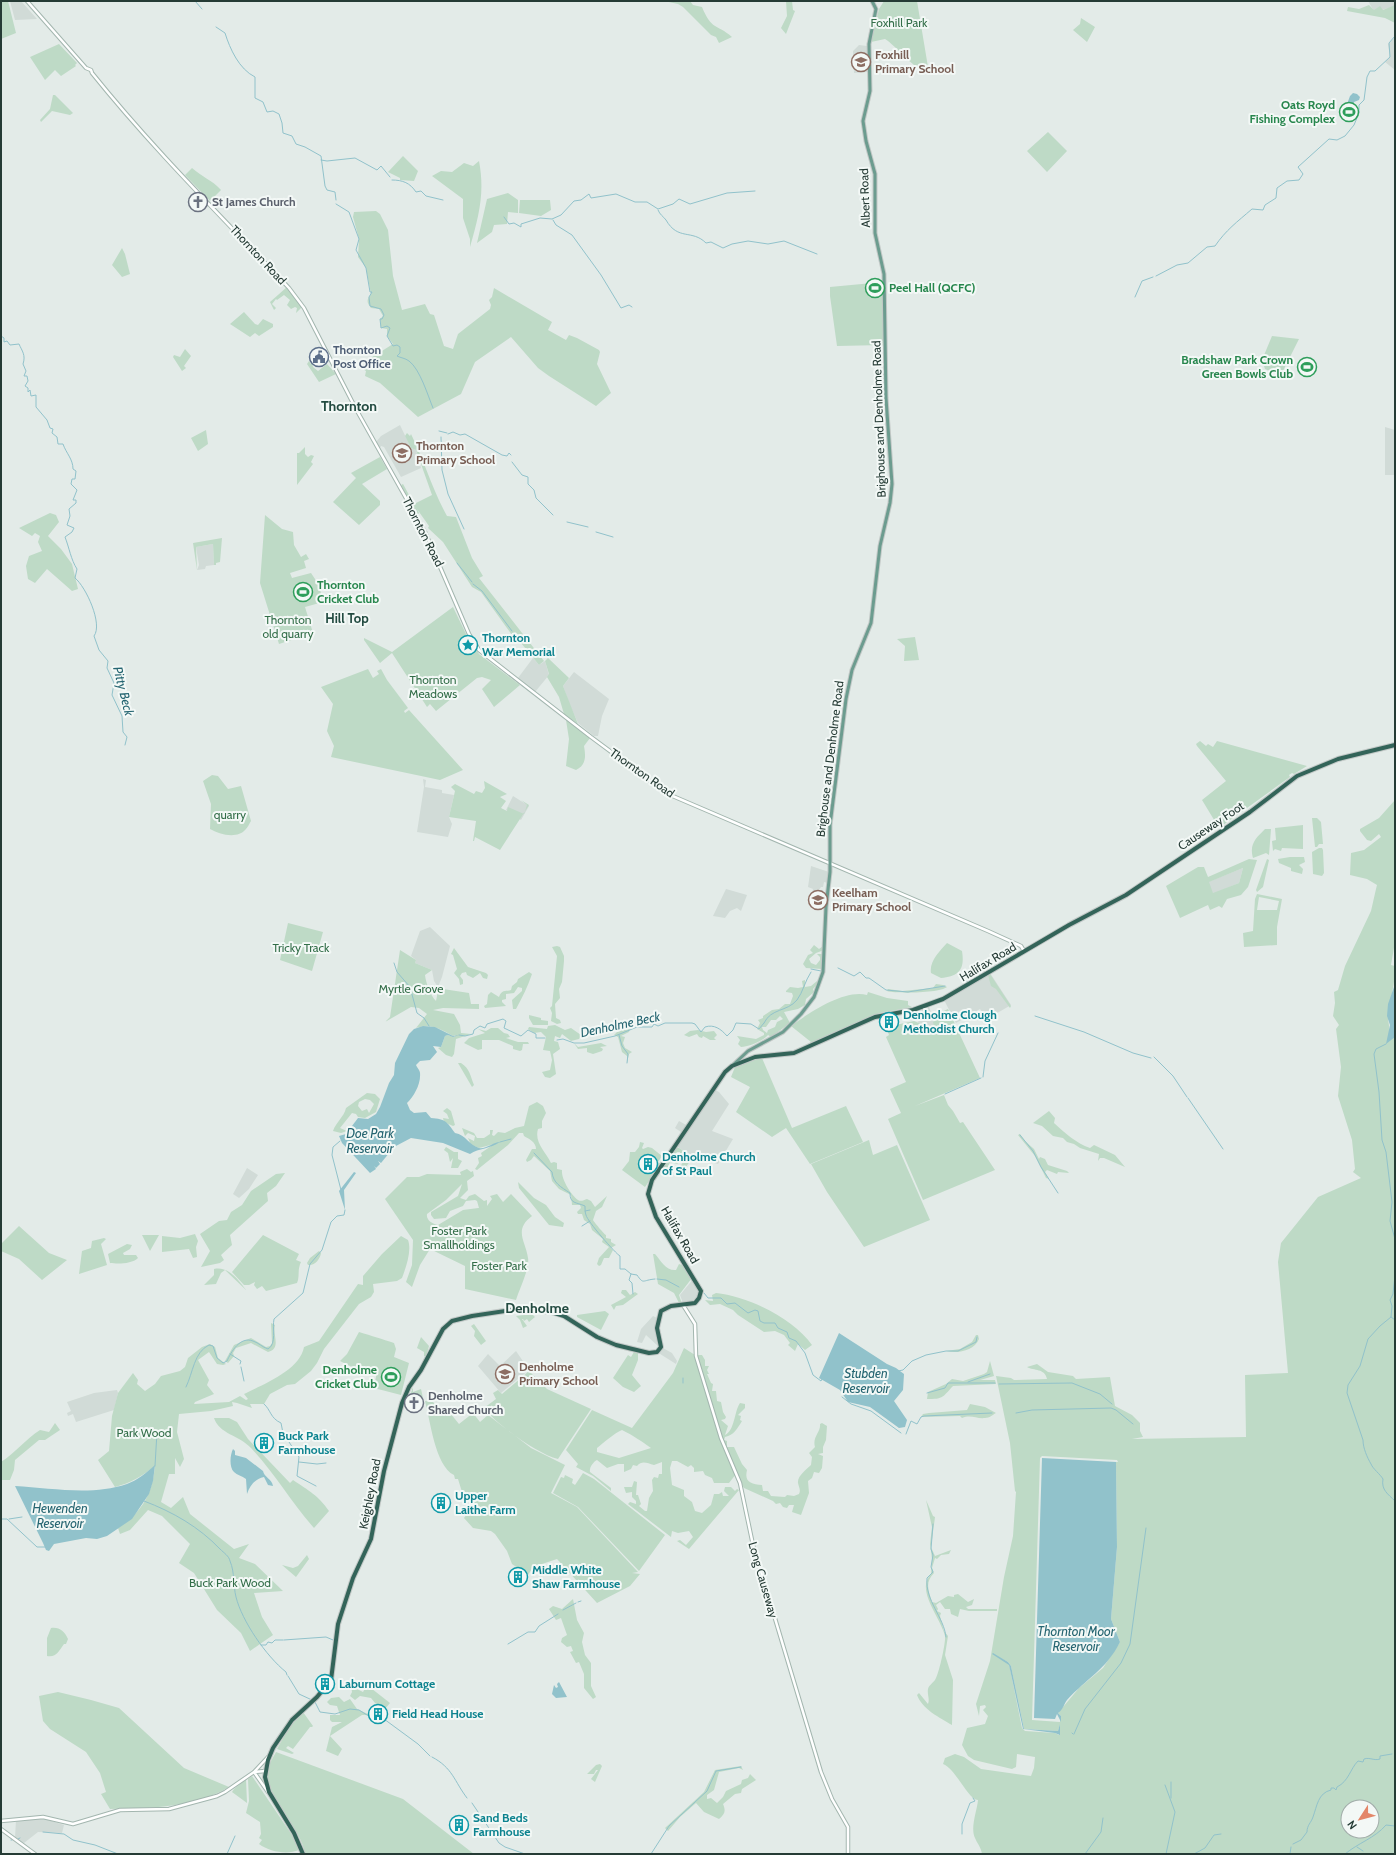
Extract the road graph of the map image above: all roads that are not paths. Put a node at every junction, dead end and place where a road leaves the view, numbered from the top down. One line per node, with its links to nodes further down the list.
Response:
1 (27, 1): 5 (main road, Thornton Road)
2 (872, 1): 3 (main road, Albert Road)
3 (886, 303): 5 (main road, Brighouse and Denholme Road)
4 (1395, 745): 6 (highway, Causeway Foot)
5 (830, 864): 7 (main road, Thornton Road); 8 (main road, Brighouse and Denholme Road)
6 (1131, 891): 7 (highway, Halifax Road)
7 (1025, 951): 8 (highway, Halifax Road)
8 (732, 1066): 9 (highway, Halifax Road)
9 (682, 1305): 10 (highway, Keighley Road); 18 (main road, Long Causeway)
10 (270, 1755): 11 (highway); 12 (main road)
11 (266, 1771): 12 (main road); 13 (highway)
12 (254, 1772): 13 (main road); 14 (main road)
13 (268, 1792): 17 (highway)
14 (1, 1821)
15 (1, 1829): 16 (main road)
16 (35, 1854)
17 (303, 1854)
18 (848, 1854)

